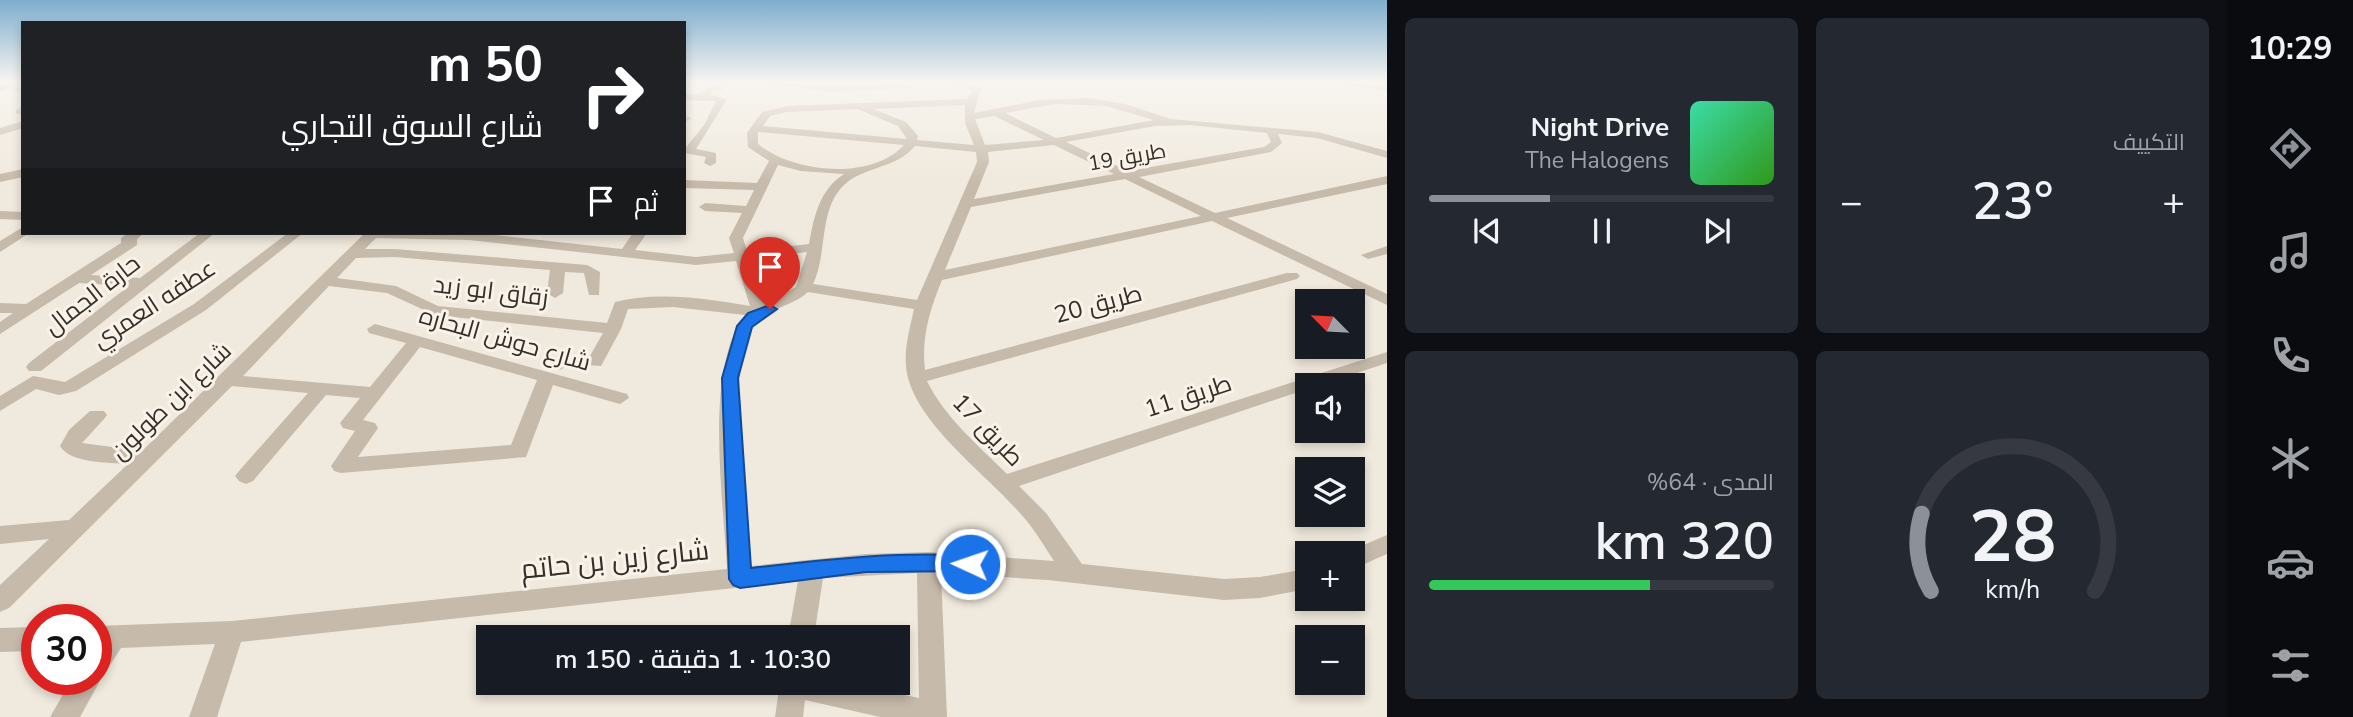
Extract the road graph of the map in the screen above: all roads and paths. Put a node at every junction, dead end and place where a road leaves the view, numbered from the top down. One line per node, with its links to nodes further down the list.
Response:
1 (711, 115): 14 (street)
2 (766, 115): 10 (street)
3 (881, 115): 16 (street)
4 (975, 115): 7 (street)
5 (1001, 115): 15 (street)
6 (1152, 115): 8 (street)
7 (970, 116): 17 (street)
8 (1168, 122): 11 (street); 15 (street)
9 (21, 125): 12 (street)
10 (754, 128): 16 (street); 19 (street)
11 (1271, 130): 18 (street); 23 (street, طريق 19)
12 (0, 132)
13 (686, 140): 14 (street)
14 (697, 141): 20 (street)
15 (1055, 141): 17 (street); 23 (street)
16 (912, 142): 17 (street); 21 (street)
17 (982, 149): 29 (street, طريق 17)
18 (1387, 155)
19 (775, 160): 21 (street); 27 (street)
20 (710, 163)
21 (856, 171): 44 (street)
22 (21, 173): 24 (street)
23 (1129, 176): 29 (street, طريق 19); 34 (street)
24 (0, 178)
25 (1387, 180): 34 (street)
26 (686, 184): 27 (street)
27 (761, 187): 31 (street)
28 (21, 203): 32 (street)
29 (967, 204): 51 (street, طريق 17)
30 (705, 207): 31 (street)
31 (750, 210): 48 (street)
32 (2, 215): 33 (street)
33 (21, 216)
34 (1214, 217): 51 (street); 59 (street)
35 (21, 232): 43 (street)
36 (134, 235): 53 (street)
37 (205, 235): 55 (street, حارة الجمال)
38 (293, 235): 71 (street, عطفه العمري)
39 (370, 235): 46 (street, شارع ابن طولون)
40 (437, 235): 42 (street)
41 (639, 235): 47 (street)
42 (549, 238): 47 (street)
43 (0, 248)
44 (815, 248): 48 (street); 56 (street)
45 (1387, 250): 49 (street)
46 (352, 254): 50 (street); 54 (street, شارع ابن طولون)
47 (625, 254): 48 (street)
48 (741, 254): 64 (street)
49 (1368, 255)
50 (558, 267): 57 (street); 58 (street)
51 (938, 276): 60 (street, طريق 17)
52 (1292, 276): 72 (street, طريق 20)
53 (76, 278): 55 (street); 62 (street)
54 (326, 281): 63 (street, زقاق ابو زيد); 73 (street, شارع ابن طولون)
55 (145, 283): 71 (street, حارة الجمال)
56 (804, 287): 60 (street); 64 (street)
57 (594, 292)
58 (555, 293)
59 (1387, 300)
60 (923, 306): 72 (street, طريق 17)
61 (0, 309): 62 (street)
62 (29, 309): 65 (street)
63 (435, 310): 67 (street, زقاق ابو زيد); 68 (street)
64 (760, 313): 67 (street); 89 (street)
65 (0, 329)
66 (375, 329): 68 (street, شارع حوش البحاره)
67 (613, 329): 70 (street)
68 (412, 337): 70 (street, شارع حوش البحاره); 75 (street)
69 (1387, 356): 81 (street, طريق 11)
70 (553, 371): 75 (street); 76 (street, شارع حوش البحاره)
71 (32, 375): 77 (street, حارة الجمال)
72 (917, 378): 81 (street, طريق 17)
73 (229, 380): 74 (street); 79 (street, شارع ابن طولون)
74 (322, 388): 75 (street); 80 (street)
75 (375, 393)
76 (620, 398)
77 (0, 405)
78 (97, 415): 79 (street)
79 (147, 458): 82 (street, شارع ابن طولون)
80 (246, 476)
81 (1004, 483): 88 (street, طريق 17)
82 (75, 528): 83 (street); 91 (street, شارع ابن طولون)
83 (0, 535)
84 (1387, 544): 85 (street)
85 (1365, 554)
86 (929, 562): 87 (street, شارع زين بن حاتم); 88 (street, شارع زين بن حاتم); 100 (street)
87 (812, 570): 89 (street, شارع زين بن حاتم); 92 (street)
88 (1075, 573): 90 (street, شارع زين بن حاتم)
89 (740, 579): 93 (street, شارع زين بن حاتم)
90 (1295, 581)
91 (0, 601)
92 (803, 625)
93 (232, 632): 94 (street, شارع زين بن حاتم); 102 (street)
94 (112, 638)
95 (21, 639): 96 (street)
96 (0, 640)
97 (77, 695): 101 (street)
98 (792, 695): 103 (street)
99 (842, 695): 100 (street)
100 (933, 716)
101 (64, 717)
102 (203, 717)
103 (789, 717)

